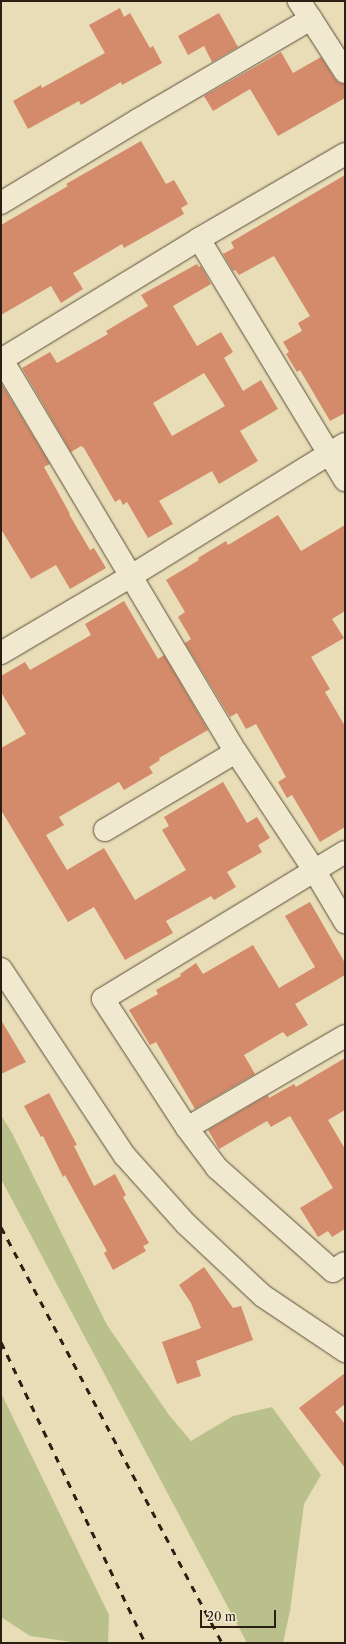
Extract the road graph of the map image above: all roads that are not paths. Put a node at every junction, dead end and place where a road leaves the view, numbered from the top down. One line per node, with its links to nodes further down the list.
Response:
1 (299, 1): 2 (street)
2 (311, 19): 3 (street); 5 (street)
3 (345, 72)
4 (345, 154): 6 (street)
5 (1, 203)
6 (199, 240): 7 (street); 8 (street)
7 (2, 360): 10 (street)
8 (337, 449): 9 (street); 10 (street)
9 (345, 480)
10 (131, 576): 11 (street); 12 (street)
11 (1, 653)
12 (236, 752): 13 (street); 15 (street)
13 (105, 830)
14 (345, 852): 15 (street)
15 (314, 870): 16 (street); 19 (street)
16 (345, 922)
17 (1, 969): 21 (street)
18 (345, 1036): 19 (street)
19 (187, 1128): 20 (street)
20 (345, 1263)
21 (345, 1351)

